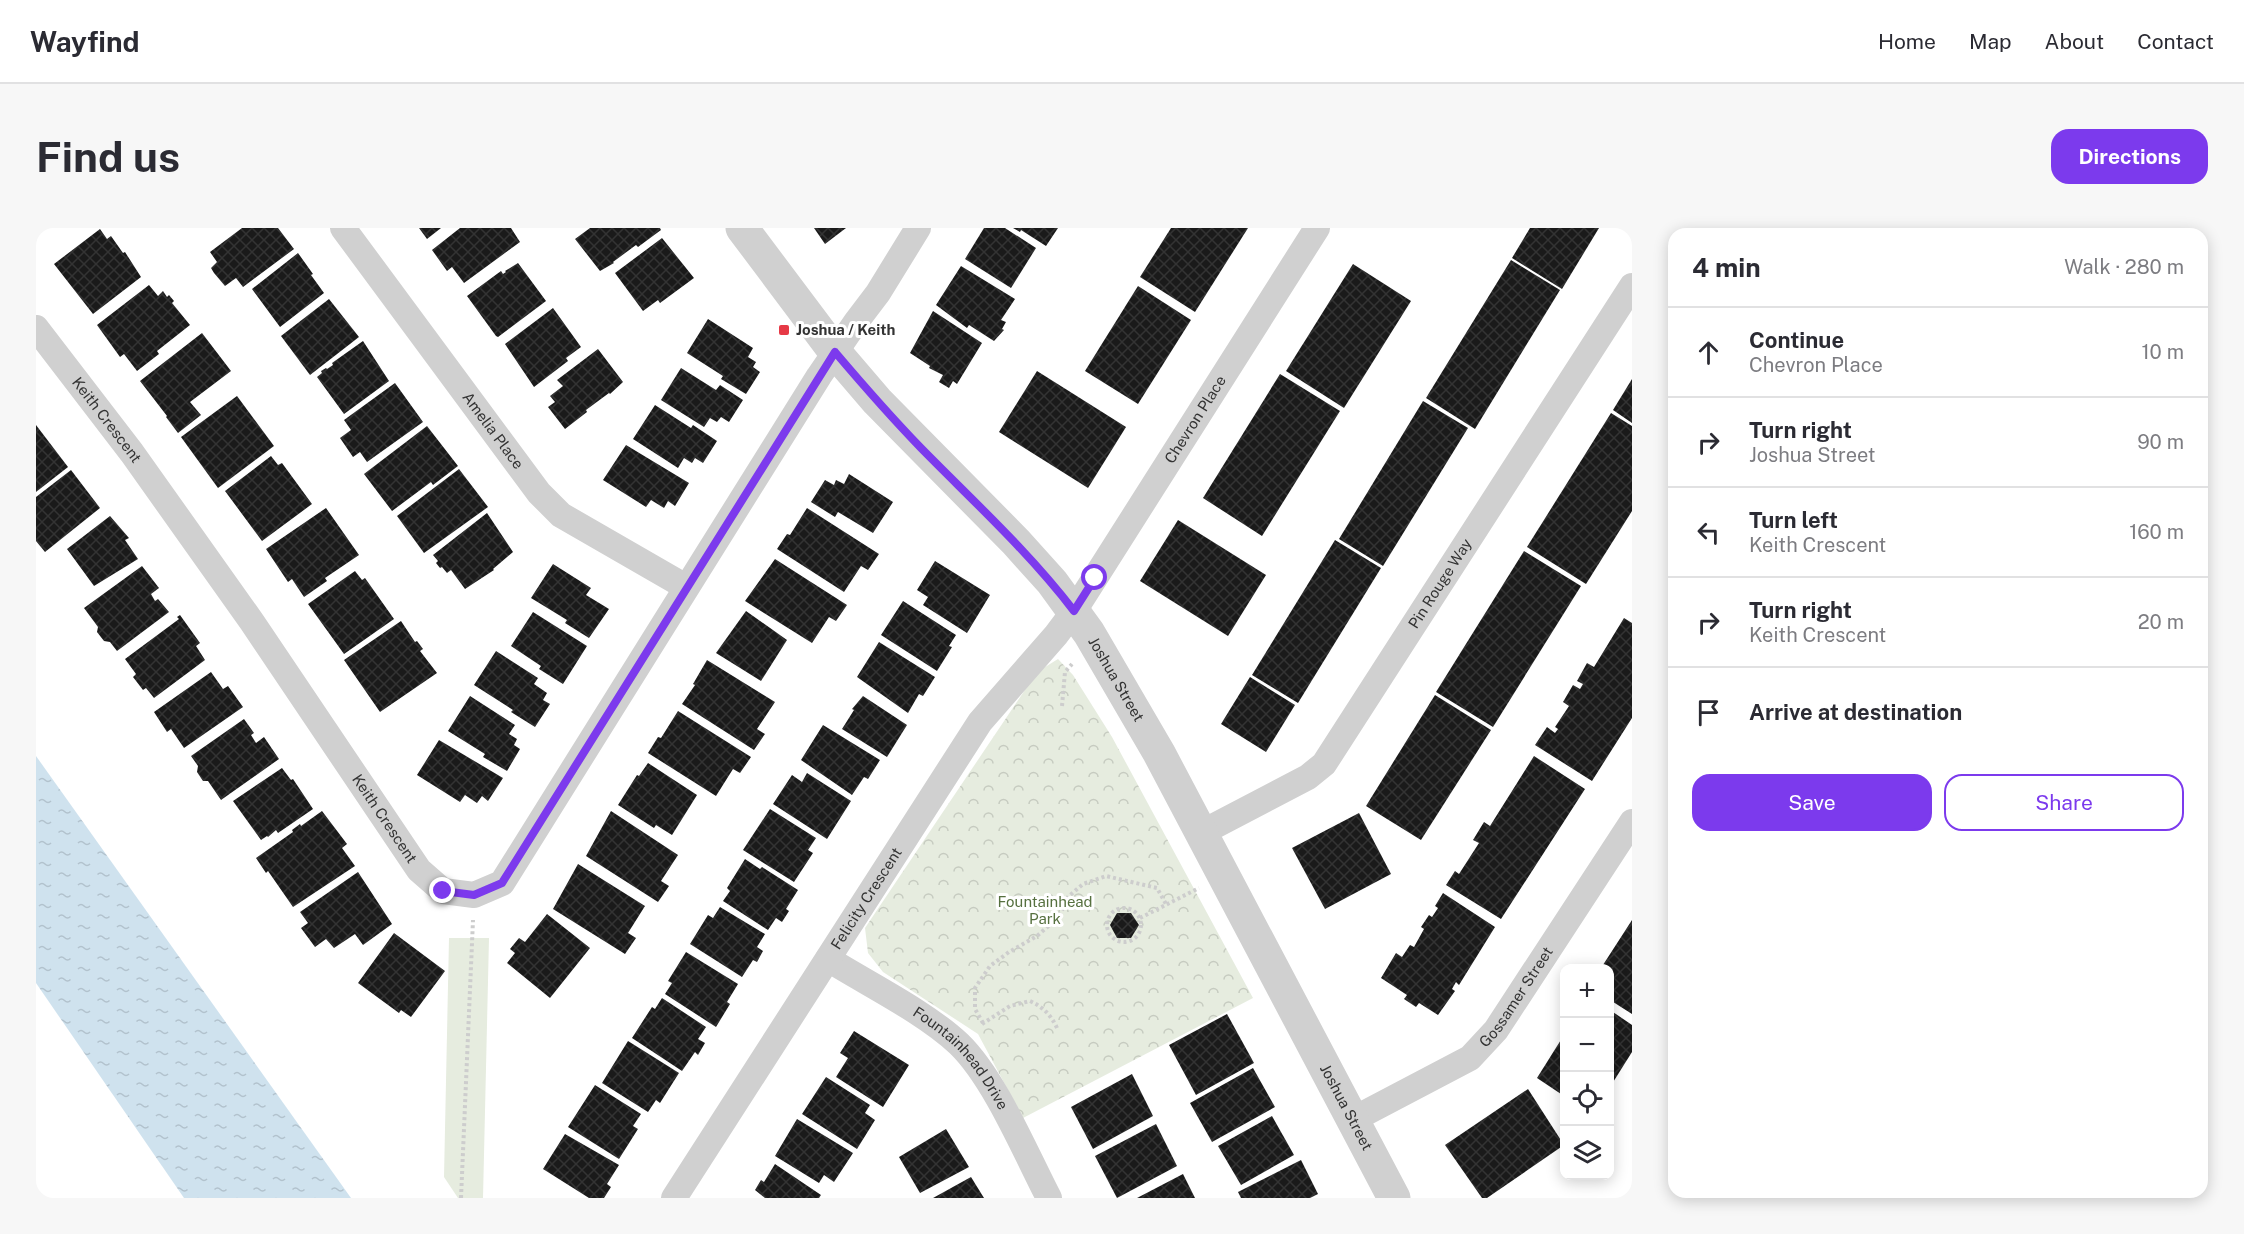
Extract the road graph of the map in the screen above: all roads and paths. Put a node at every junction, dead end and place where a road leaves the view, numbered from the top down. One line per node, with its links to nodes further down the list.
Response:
1 (343, 228): 8 (street, Amelia Place)
2 (742, 228): 7 (street, Joshua Street)
3 (918, 228): 7 (street)
4 (1317, 228): 9 (street, Chevron Place)
5 (1632, 286): 13 (street, Pin Rouge Way)
6 (36, 328): 15 (street, Keith Crescent)
7 (835, 352): 8 (street); 9 (street, Joshua Street)
8 (686, 587): 15 (street)
9 (1074, 611): 13 (street, Joshua Street); 18 (street, Felicity Crescent)
10 (1072, 664): 11 (path)
11 (1062, 706)
12 (1632, 822): 22 (street, Gossamer Street)
13 (1201, 833): 14 (street, Joshua Street)
14 (1223, 874): 16 (path); 22 (street, Joshua Street)
15 (474, 895): 23 (path)
16 (1166, 904): 17 (path); 19 (path)
17 (1140, 918): 17 (path)
18 (828, 959): 21 (street, Fountainhead Drive); 24 (street, Felicity Crescent)
19 (983, 1023): 20 (path); 21 (path)
20 (1057, 1028)
21 (959, 1044): 25 (street, Fountainhead Drive)
22 (1352, 1120): 26 (street, Joshua Street)
23 (461, 1198)
24 (674, 1198)
25 (1048, 1198)
26 (1394, 1198)

